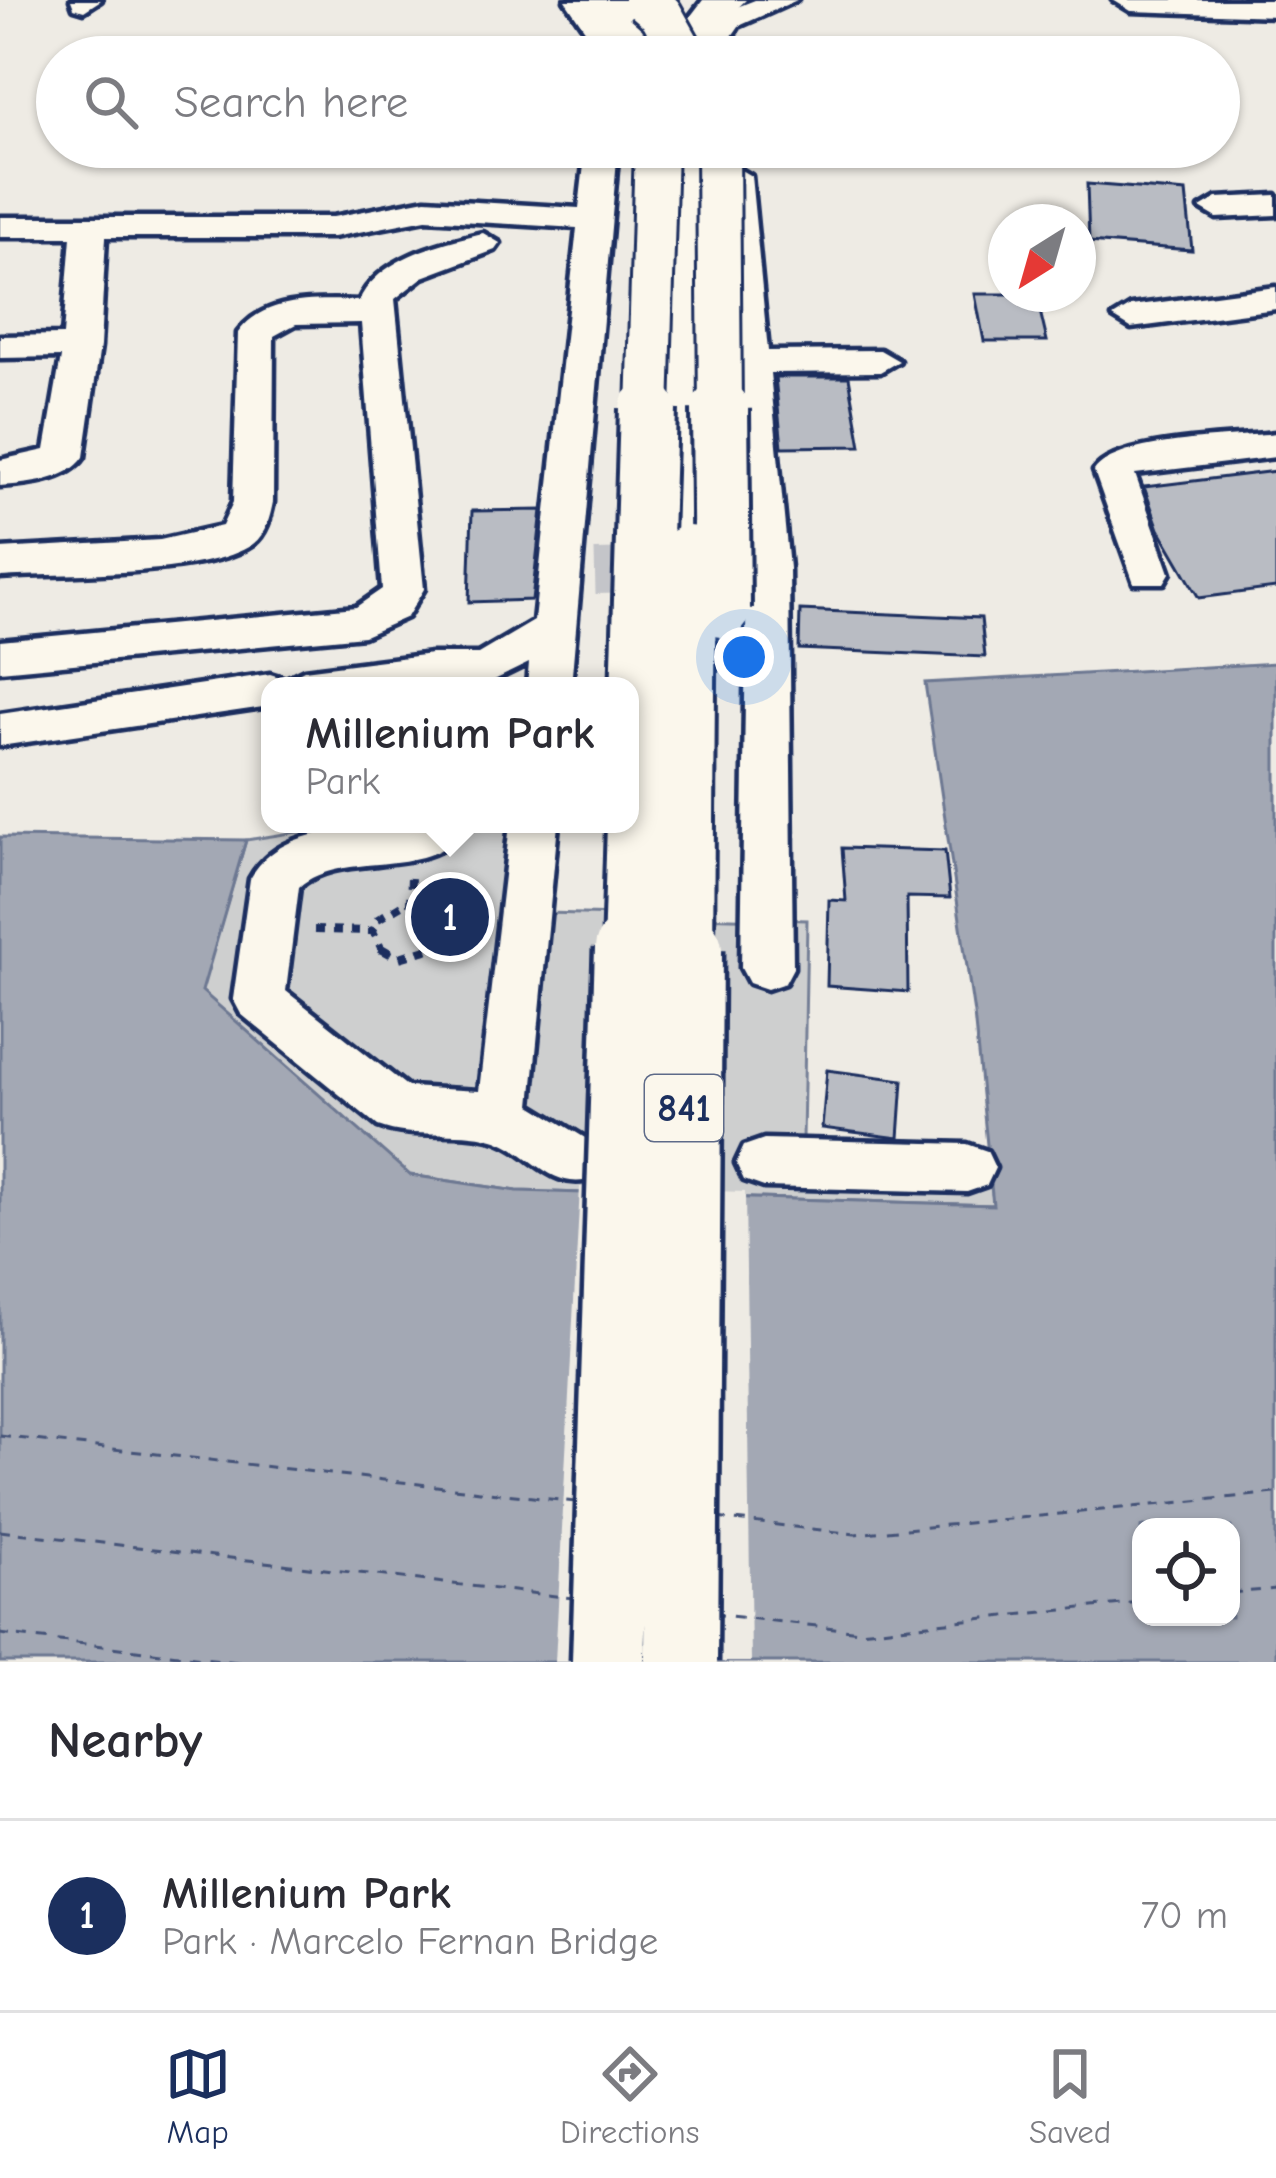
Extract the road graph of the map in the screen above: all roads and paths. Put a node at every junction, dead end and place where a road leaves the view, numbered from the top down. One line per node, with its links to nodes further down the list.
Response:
1 (580, 0): 8 (street)
2 (603, 0): 9 (main road)
3 (647, 0): 10 (main road); 11 (main road, bridge)
4 (728, 0): 12 (main road)
5 (782, 0): 13 (street)
6 (1132, 0): 7 (main road)
7 (1276, 5)
8 (604, 36)
9 (620, 36)
10 (635, 36)
11 (673, 36)
12 (696, 36)
13 (717, 36)
14 (600, 168): 24 (street)
15 (655, 168): 42 (main road, 841, bridge)
16 (691, 168): 45 (main road, 841, bridge)
17 (718, 168): 45 (main road, bridge)
18 (732, 168): 31 (street)
19 (1276, 205): 20 (street)
20 (1217, 208)
21 (0, 226): 22 (street)
22 (89, 227): 23 (street); 28 (street)
23 (487, 228): 24 (street); 26 (street)
24 (595, 231): 36 (street)
25 (1276, 298): 27 (street)
26 (376, 312): 34 (street); 37 (street)
27 (1131, 317)
28 (81, 346): 29 (street); 33 (street)
29 (0, 347)
30 (880, 361): 31 (street)
31 (750, 362): 51 (street)
32 (1276, 446): 35 (street)
33 (0, 472)
34 (0, 563)
35 (1149, 573)
36 (556, 627): 40 (street); 41 (street)
37 (0, 656)
38 (375, 677): 39 (street)
39 (476, 677)
40 (483, 677)
41 (550, 677)
42 (639, 684)
43 (261, 691): 44 (street)
44 (0, 730)
45 (687, 790): 57 (main road, 841, bridge)
46 (427, 833): 49 (street)
47 (533, 833): 52 (street)
48 (634, 833): 56 (main road, 841, bridge)
49 (268, 929): 50 (path); 52 (street)
50 (373, 931): 50 (path)
51 (767, 968)
52 (502, 1116): 53 (street)
53 (575, 1161)
54 (764, 1163): 55 (street)
55 (967, 1168)
56 (608, 1662)
57 (681, 1662)

